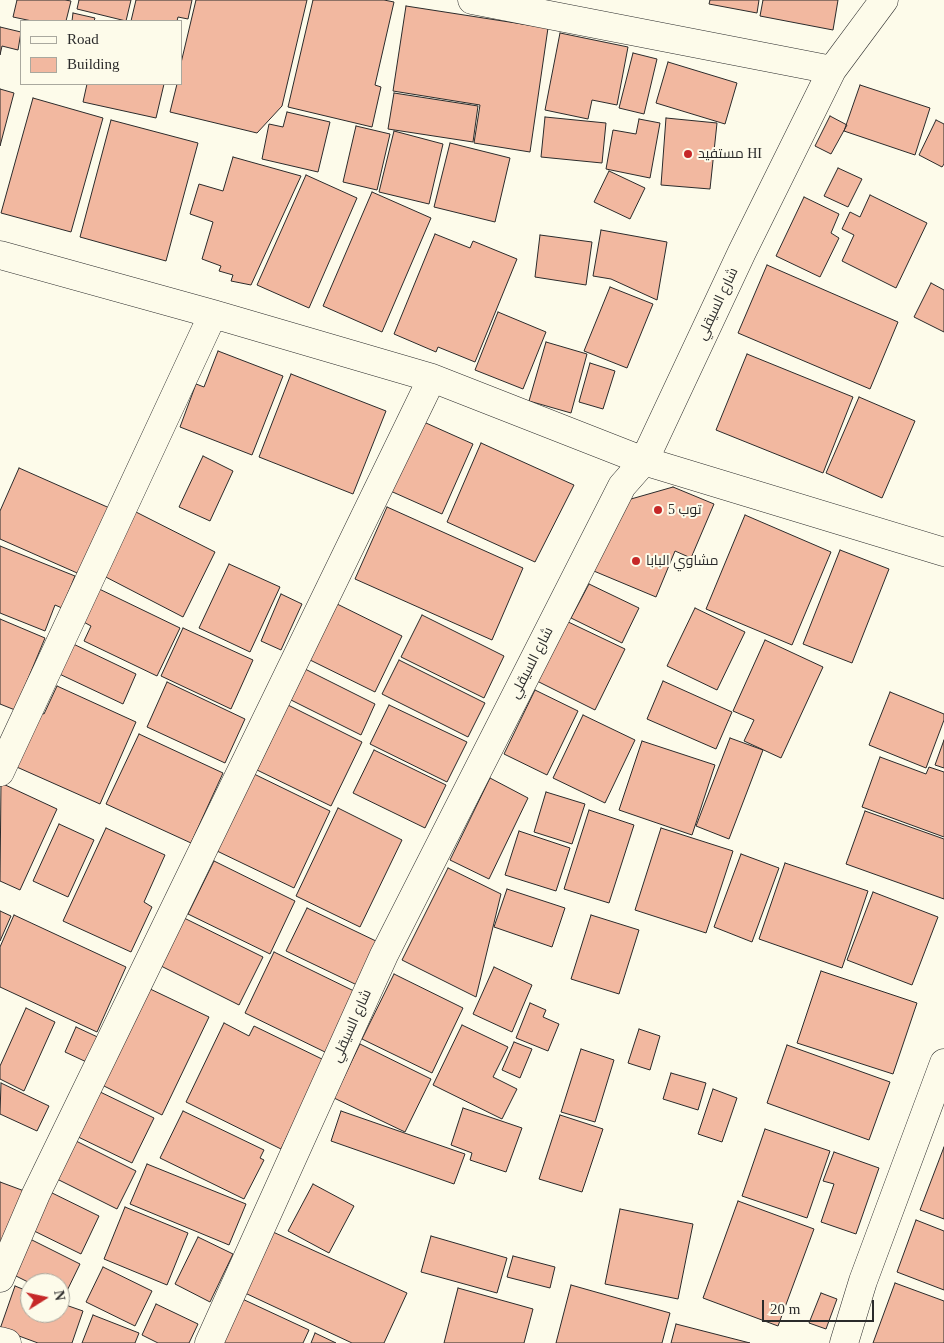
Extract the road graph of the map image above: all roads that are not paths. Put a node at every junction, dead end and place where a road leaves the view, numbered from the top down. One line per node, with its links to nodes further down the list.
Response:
1 (472, 0): 3 (street)
2 (884, 0): 3 (street, شارع السيقلي)
3 (832, 70): 7 (street, شارع السيقلي)
4 (0, 254): 5 (street)
5 (213, 314): 6 (street); 9 (street)
6 (432, 378): 7 (street); 11 (street)
7 (644, 461): 8 (street); 14 (street, شارع السيقلي)
8 (944, 552)
9 (0, 772)
10 (944, 1062): 15 (street)
11 (0, 1278)
12 (0, 1341): 13 (street)
13 (7, 1343)
14 (209, 1343)
15 (844, 1343)

